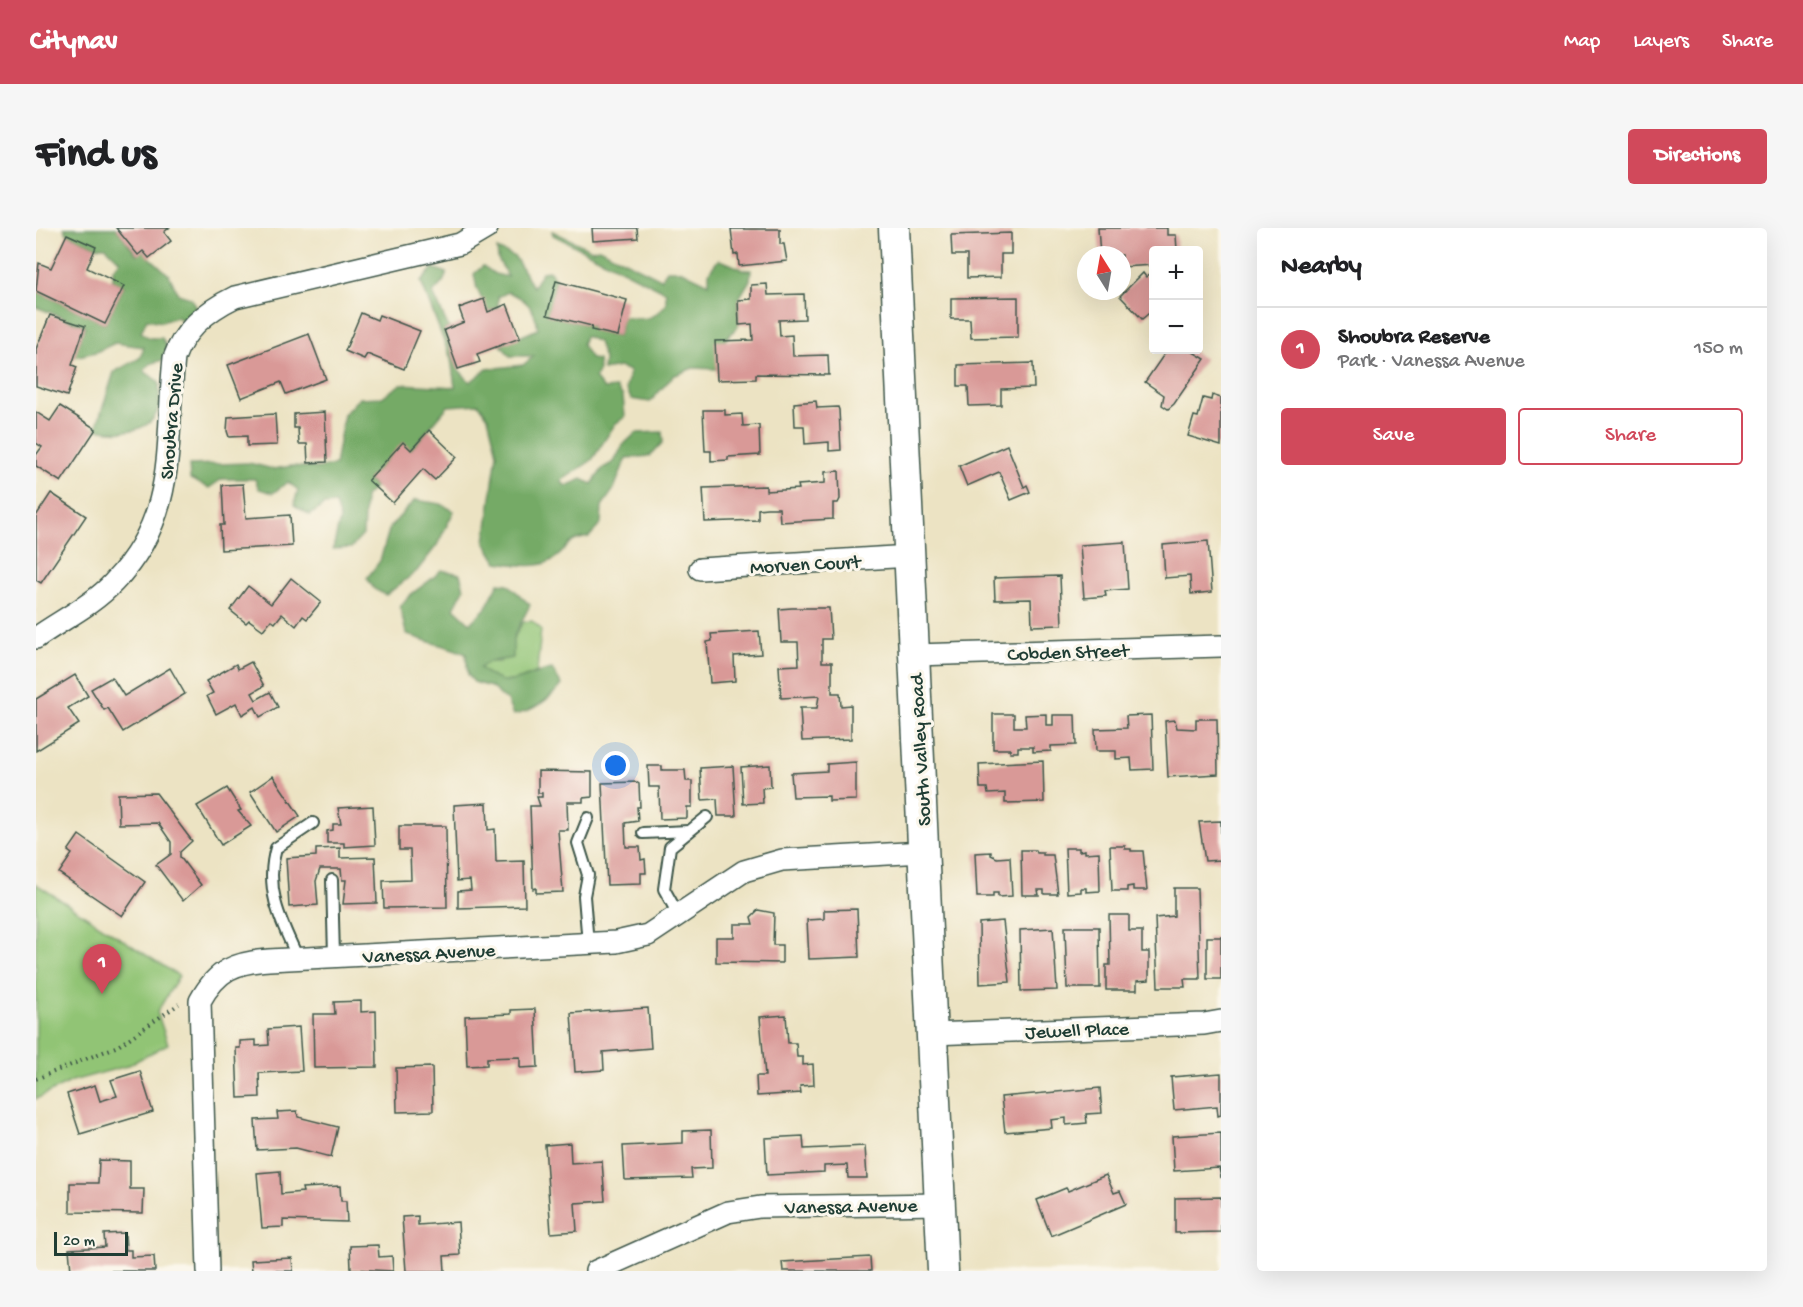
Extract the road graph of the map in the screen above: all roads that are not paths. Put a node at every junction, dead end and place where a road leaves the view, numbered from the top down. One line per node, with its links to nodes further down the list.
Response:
1 (487, 228): 5 (street, Shoubra Drive)
2 (894, 228): 3 (main road, South Valley Road)
3 (910, 556): 4 (street, Morven Court); 7 (main road, South Valley Road)
4 (700, 569)
5 (36, 638)
6 (1221, 646): 7 (street, Cobden Street)
7 (914, 655): 13 (main road, South Valley Road)
8 (707, 817): 11 (lane)
9 (588, 818): 16 (lane)
10 (313, 823): 18 (lane)
11 (689, 831): 12 (lane); 15 (lane)
12 (643, 832)
13 (923, 852): 15 (street, Vanessa Avenue); 20 (main road, South Valley Road)
14 (333, 880): 17 (lane)
15 (679, 916): 16 (street, Vanessa Avenue)
16 (588, 944): 17 (street, Vanessa Avenue)
17 (334, 956): 18 (street, Vanessa Avenue)
18 (298, 958): 22 (street, Vanessa Avenue)
19 (1221, 1021): 20 (street, Jewell Place)
20 (932, 1034): 21 (main road, South Valley Road)
21 (940, 1204): 23 (street, Vanessa Avenue); 24 (main road, South Valley Road)
22 (208, 1271)
23 (596, 1271)
24 (943, 1271)

